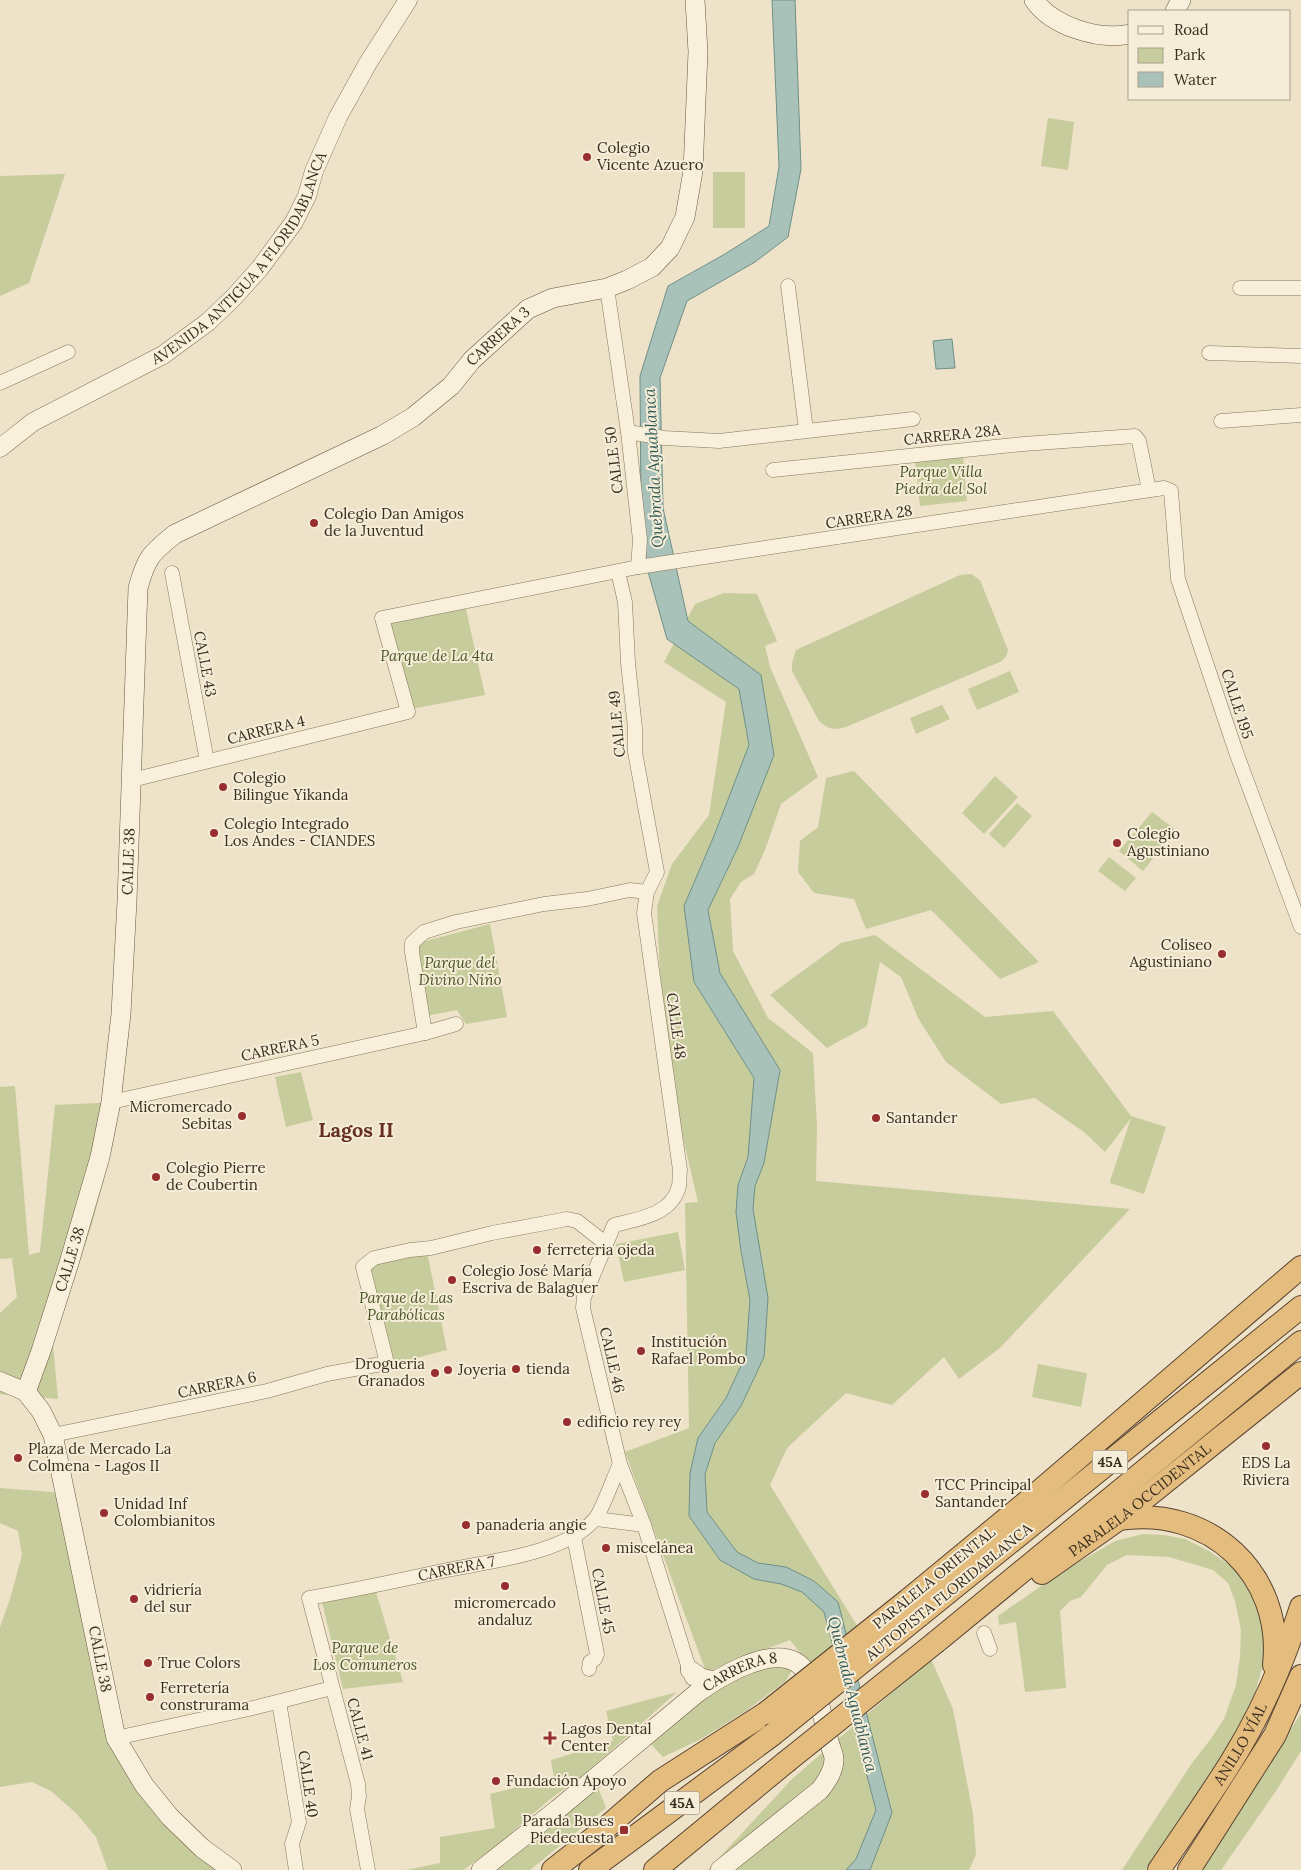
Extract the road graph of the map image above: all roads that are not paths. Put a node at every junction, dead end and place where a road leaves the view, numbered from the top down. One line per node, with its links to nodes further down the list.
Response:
1 (408, 0): 18 (street, AVENIDA ANTIGUA A FLORIDABLANCA)
2 (695, 0): 6 (main road, CARRERA 3)
3 (1034, 0): 4 (main road)
4 (1128, 34)
5 (788, 286): 16 (street)
6 (607, 288): 17 (street, CALLE 50); 25 (main road, CARRERA 3)
7 (1240, 288): 8 (street)
8 (1301, 288)
9 (68, 352): 12 (street)
10 (1209, 353): 11 (street)
11 (1301, 356)
12 (0, 382)
13 (1301, 415): 15 (street)
14 (913, 419): 16 (street)
15 (1222, 421)
16 (806, 430): 17 (street)
17 (633, 432): 22 (street, CALLE 50)
18 (0, 448)
19 (773, 470): 21 (street, CARRERA 28A)
20 (1164, 488): 21 (street, CARRERA 28); 30 (street, CALLE 195)
21 (1149, 490): 22 (street, CARRERA 28)
22 (642, 567): 23 (street)
23 (618, 572): 26 (street, CARRERA 4); 28 (street, CALLE 49)
24 (172, 573): 26 (street, CALLE 43)
25 (138, 588): 27 (main road, CALLE 38)
26 (207, 761): 27 (street, CARRERA 4)
27 (132, 780): 33 (main road, CALLE 38)
28 (657, 872): 29 (street, CALLE 48)
29 (647, 892): 32 (street); 34 (street, CALLE 48)
30 (1301, 928)
31 (456, 1024): 32 (street, CARRERA 5)
32 (425, 1033): 33 (street, CARRERA 5)
33 (111, 1102): 41 (main road, CALLE 38)
34 (679, 1187): 35 (street, CALLE 46)
35 (606, 1244): 42 (street, CARRERA 6); 43 (street, CALLE 46)
36 (1301, 1267): 44 (highway, PARALELA ORIENTAL)
37 (1301, 1307): 49 (highway, AUTOPISTA FLORIDABLANCA / 45A)
38 (1301, 1342): 53 (highway, AUTOPISTA FLORIDABLANCA / 45A)
39 (1301, 1373): 46 (highway, PARALELA OCCIDENTAL / 45A)
40 (0, 1381): 41 (street)
41 (26, 1392): 42 (main road, CALLE 38)
42 (53, 1435): 64 (main road, CALLE 38)
43 (620, 1464): 45 (street, CARRERA 7); 47 (street, CALLE 46)
44 (1028, 1501): 49 (highway); 52 (highway, PARALELA ORIENTAL)
45 (596, 1519): 47 (street); 48 (street, CARRERA 7)
46 (1119, 1519): 53 (highway, PARALELA OCCIDENTAL / 45A); 62 (highway)
47 (644, 1525): 57 (street, CALLE 46)
48 (574, 1538): 50 (street, CARRERA 7); 56 (street, CALLE 45)
49 (966, 1578): 52 (highway, AUTOPISTA FLORIDABLANCA / 45A)
50 (309, 1598): 60 (street, CALLE 41)
51 (1301, 1607): 62 (highway, ANILLO VÍAL)
52 (914, 1608): 69 (highway, PARALELA ORIENTAL, bridge); 70 (highway, AUTOPISTA FLORIDABLANCA / 45A, bridge)
53 (970, 1616): 71 (highway, AUTOPISTA FLORIDABLANCA / 45A, bridge)
54 (984, 1633): 55 (street)
55 (990, 1649)
56 (589, 1669)
57 (690, 1670): 58 (main road); 61 (street, CALLE 46)
58 (714, 1681): 61 (main road, CARRERA 8); 72 (main road, CARRERA 8)
59 (1300, 1683): 74 (highway, ANILLO VÍAL)
60 (332, 1688): 63 (street); 67 (street, CALLE 41)
61 (697, 1693): 68 (main road, CARRERA 8)
62 (1267, 1693): 73 (highway, ANILLO VÍAL)
63 (279, 1702): 64 (street); 66 (street, CALLE 40)
64 (116, 1738): 65 (main road, CALLE 38)
65 (232, 1870)
66 (296, 1870)
67 (368, 1870)
68 (481, 1870)
69 (553, 1870)
70 (590, 1870)
71 (655, 1870)
72 (720, 1870)
73 (1159, 1870)
74 (1190, 1870)

